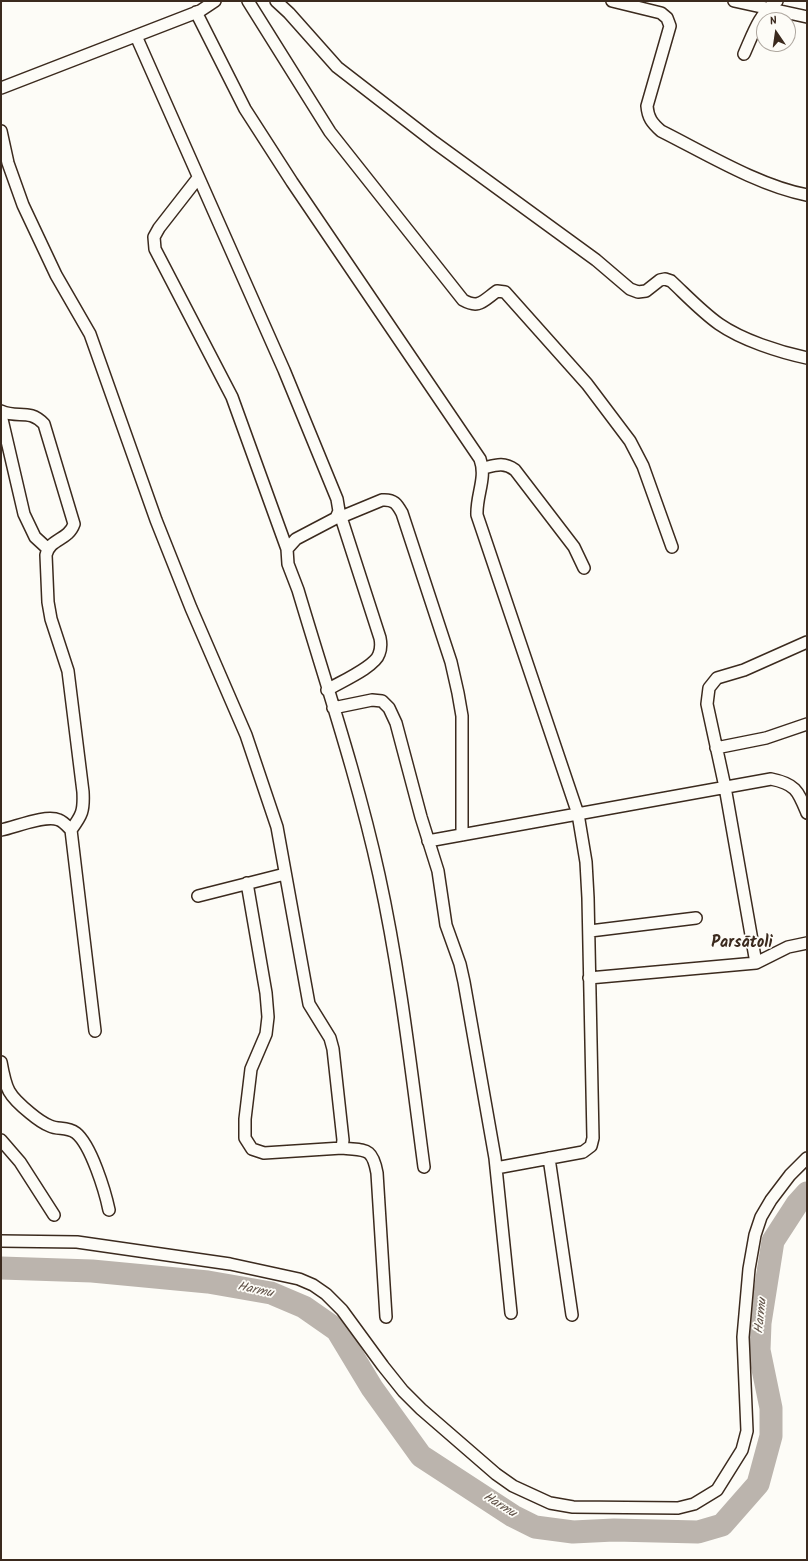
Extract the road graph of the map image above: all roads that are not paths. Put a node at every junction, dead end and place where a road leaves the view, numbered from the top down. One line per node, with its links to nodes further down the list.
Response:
1 (215, 1): 8 (street)
2 (248, 1): 21 (street)
3 (276, 1): 16 (street)
4 (612, 1): 15 (street)
5 (734, 1): 7 (street)
6 (778, 1): 7 (street)
7 (767, 8): 9 (street); 11 (street)
8 (196, 12): 10 (street); 19 (street)
9 (807, 17)
10 (136, 36): 12 (street); 14 (street)
11 (744, 54)
12 (1, 88)
13 (1, 131): 37 (street)
14 (198, 178): 20 (street); 23 (street)
15 (807, 195)
16 (807, 358)
17 (1, 411): 22 (street)
18 (1, 415): 22 (street)
19 (484, 468): 24 (street); 32 (street)
20 (340, 514): 23 (street); 26 (street); 35 (street)
21 (672, 547)
22 (48, 548): 34 (street)
23 (288, 549): 26 (street)
24 (584, 568)
25 (807, 642): 29 (street)
26 (327, 690): 27 (street)
27 (333, 708): 36 (street); 51 (street)
28 (807, 724): 29 (street)
29 (716, 748): 30 (street)
30 (725, 788): 31 (street); 32 (street); 43 (street)
31 (807, 813)
32 (578, 814): 35 (street); 41 (street)
33 (1, 830): 34 (street)
34 (71, 830): 45 (street)
35 (462, 835): 36 (street)
36 (428, 841): 52 (street)
37 (285, 874): 38 (street); 48 (street)
38 (247, 884): 39 (street); 48 (street)
39 (198, 896)
40 (696, 918): 41 (street)
41 (590, 931): 44 (street)
42 (807, 943): 43 (street)
43 (756, 963): 44 (street)
44 (589, 978): 49 (street)
45 (95, 1032)
46 (1, 1064): 53 (street)
47 (1, 1140): 54 (street)
48 (342, 1148): 58 (street)
49 (549, 1158): 52 (street); 57 (street)
50 (807, 1158): 55 (street)
51 (424, 1167)
52 (496, 1168): 56 (street)
53 (109, 1210)
54 (54, 1215)
55 (1, 1241)
56 (511, 1313)
57 (572, 1315)
58 (386, 1317)

